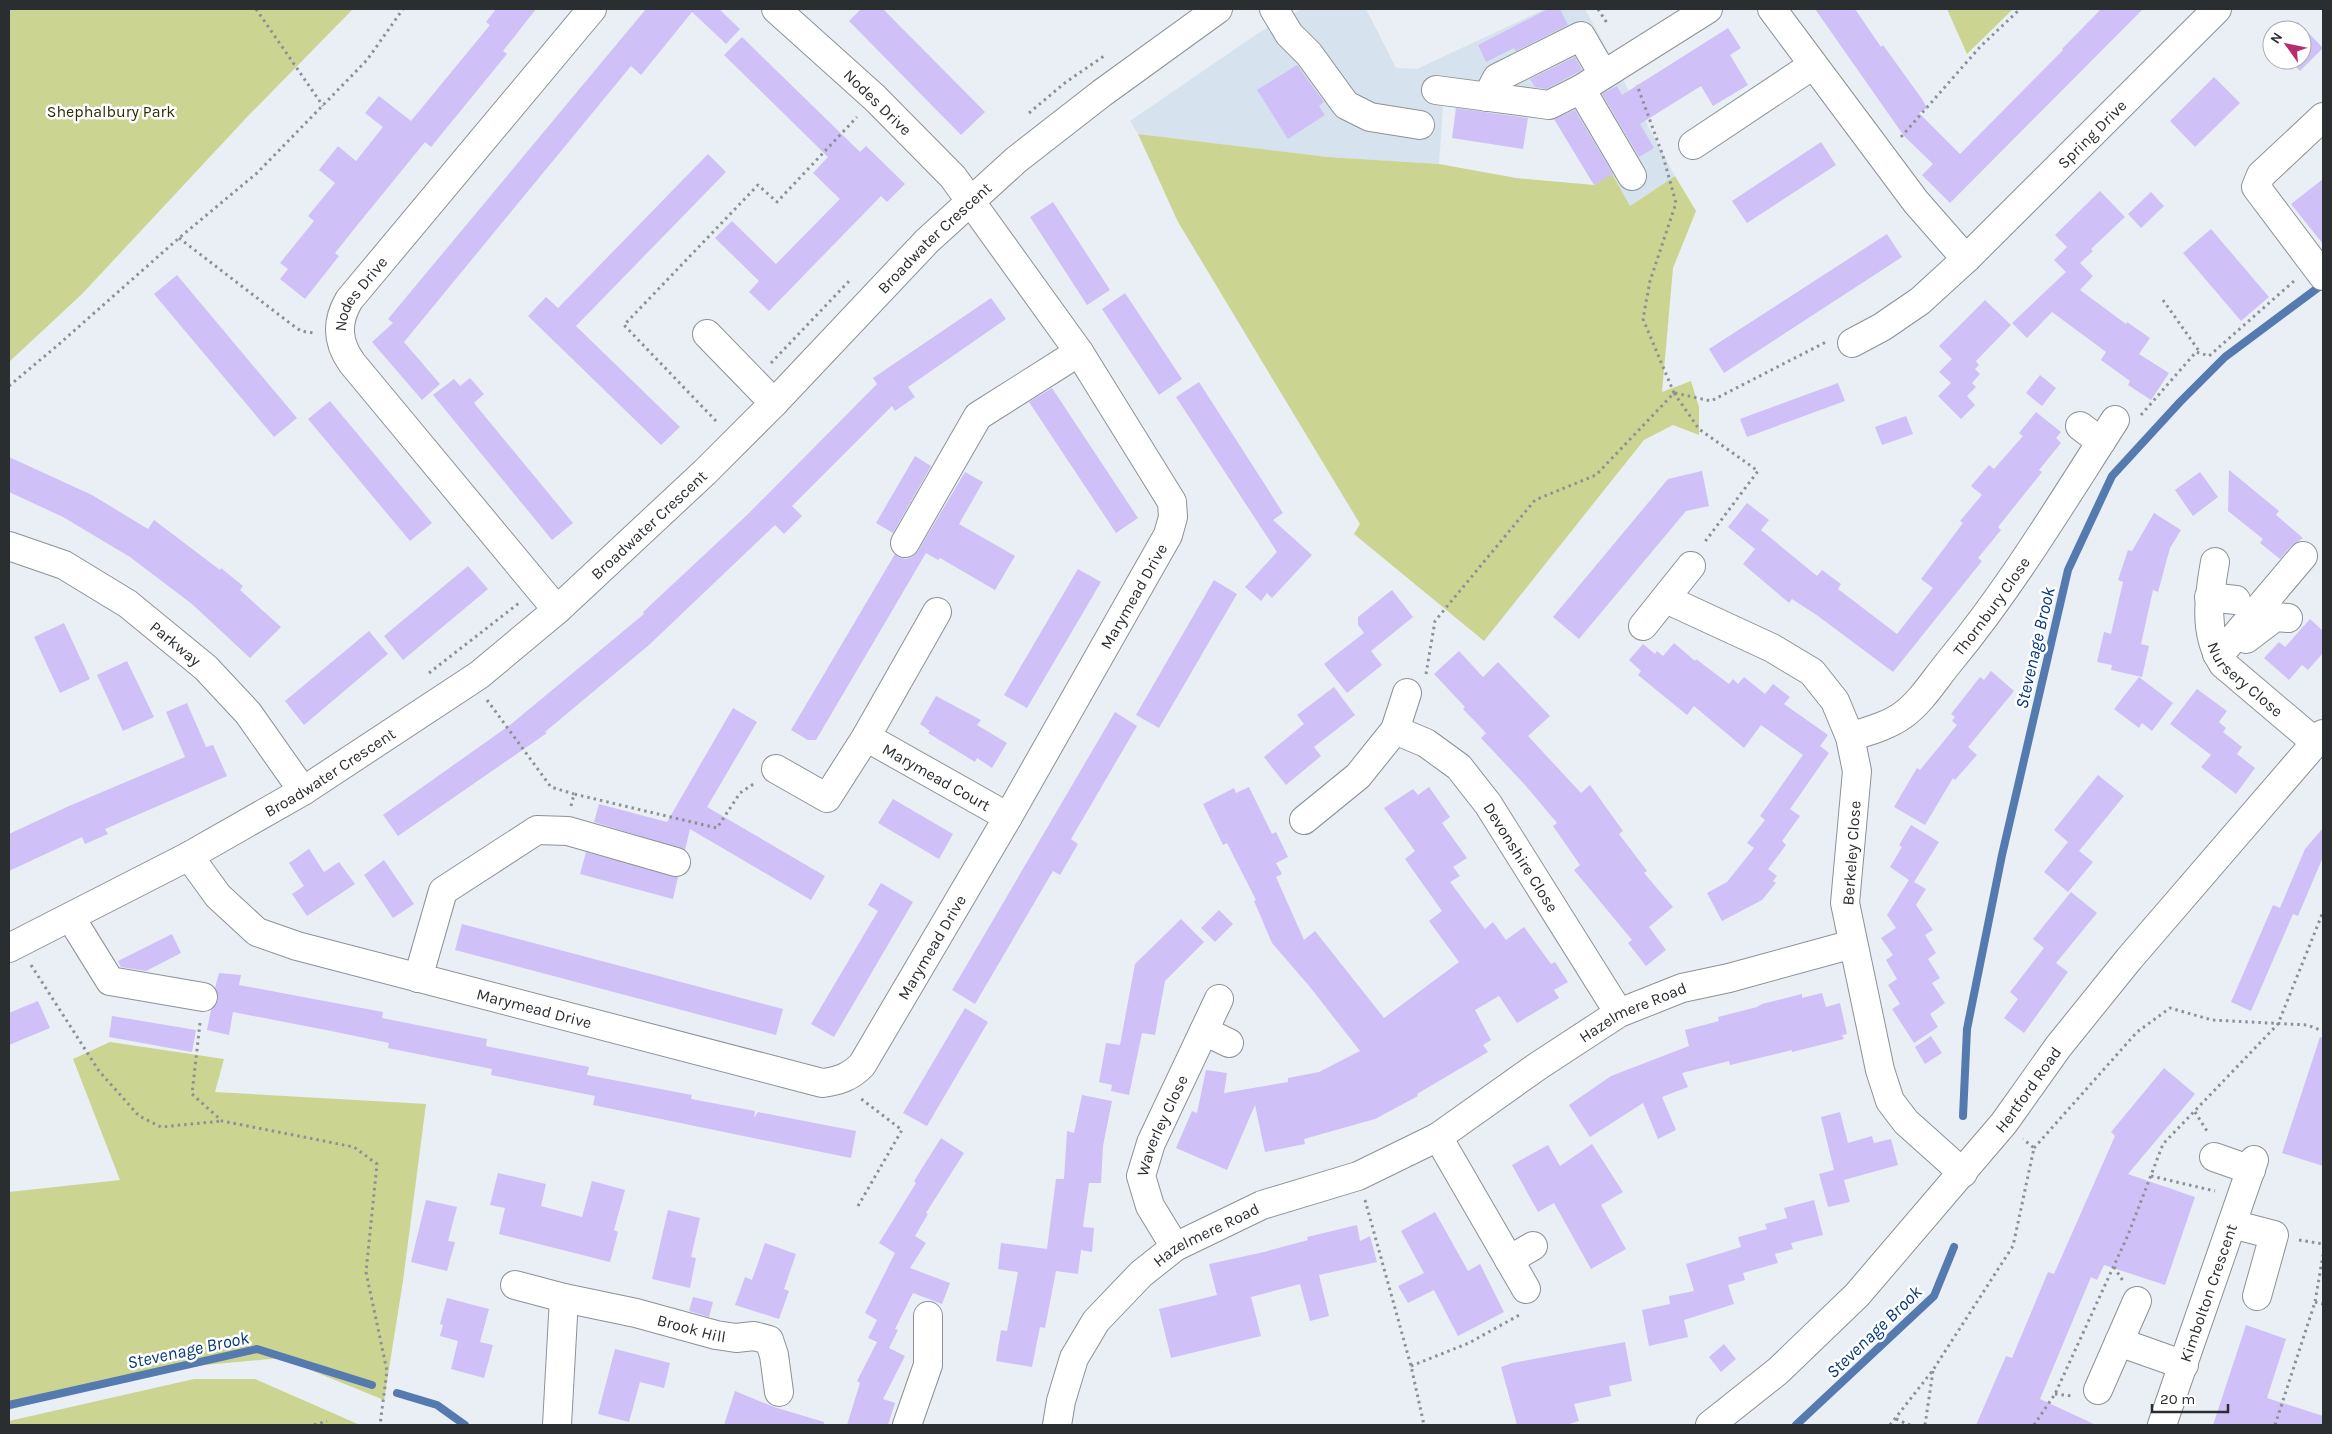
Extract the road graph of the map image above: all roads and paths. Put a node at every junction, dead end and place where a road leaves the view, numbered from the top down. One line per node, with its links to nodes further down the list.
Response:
1 (256, 9): 19 (path)
2 (403, 9): 19 (path)
3 (592, 9): 33 (street, Nodes Drive)
4 (776, 9): 18 (street, Nodes Drive)
5 (1218, 9): 26 (street, Broadwater Crescent)
6 (1274, 9): 22 (street)
7 (1598, 9): 13 (path)
8 (1708, 9): 13 (street)
9 (2020, 9): 24 (path)
10 (2217, 9): 28 (street, Spring Drive)
11 (1774, 10): 14 (street)
12 (1105, 55): 21 (path)
13 (1628, 59): 15 (street); 39 (path)
14 (1813, 65): 23 (street); 24 (street)
15 (1592, 82): 17 (street); 17 (street); 25 (street)
16 (1436, 90): 17 (street)
17 (1487, 97)
18 (875, 98): 26 (street, Nodes Drive); 43 (path)
19 (323, 106): 27 (path)
20 (2323, 117): 29 (street)
21 (1023, 118)
22 (1420, 125)
23 (1693, 145)
24 (1881, 157): 28 (street)
25 (1632, 176)
26 (972, 202): 36 (street, Marymead Drive); 40 (street, Broadwater Crescent)
27 (179, 238): 33 (path); 38 (path)
28 (1966, 258): 34 (street, Spring Drive)
29 (2317, 269): 35 (path)
30 (858, 272): 37 (path)
31 (2164, 300): 35 (path)
32 (707, 334): 37 (street)
33 (339, 336): 50 (street, Nodes Drive)
34 (1852, 343): 39 (path)
35 (2199, 351): 42 (path)
36 (1078, 352): 45 (street); 69 (street, Marymead Drive)
37 (753, 382): 40 (street)
38 (9, 386)
39 (1674, 393): 49 (path); 61 (path)
40 (774, 403): 54 (street, Broadwater Crescent)
41 (722, 415): 43 (path)
42 (2115, 420): 64 (street, Thornbury Close)
43 (716, 421): 44 (path)
44 (709, 428)
45 (905, 543)
46 (9, 546): 67 (street, Parkway)
47 (2303, 556): 58 (street)
48 (2215, 562): 51 (street, Nursery Close)
49 (1691, 566): 52 (street)
50 (540, 590): 54 (street, Nodes Drive); 59 (path)
51 (2209, 598): 53 (street); 58 (street, Nursery Close)
52 (1666, 599): 57 (street); 64 (street, Berkeley Close)
53 (2236, 600)
54 (557, 610): 60 (street, Broadwater Crescent)
55 (937, 612): 63 (street, Marymead Court)
56 (2288, 618): 58 (street)
57 (1643, 626)
58 (2220, 659): 65 (street, Nursery Close)
59 (425, 676)
60 (472, 680): 67 (street, Broadwater Crescent); 68 (path)
61 (1407, 693): 62 (street)
62 (1395, 730): 70 (street); 82 (street, Devonshire Close)
63 (866, 737): 66 (street, Marymead Court); 69 (street, Marymead Court)
64 (1850, 737): 77 (street, Berkeley Close)
65 (2319, 738): 89 (street, Hertford Road)
66 (776, 769): 68 (path)
67 (303, 791): 72 (street, Broadwater Crescent)
68 (574, 794): 71 (path)
69 (1008, 817): 87 (street, Marymead Drive)
70 (1304, 820)
71 (565, 831): 73 (street); 79 (street)
72 (189, 856): 75 (street, Broadwater Crescent); 79 (street, Marymead Drive)
73 (676, 862)
74 (2323, 912): 76 (path)
75 (70, 918): 78 (street, Broadwater Crescent); 80 (street)
76 (2321, 923): 83 (path)
77 (1853, 944): 82 (street, Hazelmere Road); 93 (street, Berkeley Close)
78 (12, 946): 88 (path)
79 (418, 978): 87 (street, Marymead Drive)
80 (203, 997): 88 (path)
81 (1219, 999): 84 (street, Waverley Close)
82 (1619, 1012): 90 (street, Hazelmere Road)
83 (2278, 1024): 85 (path); 91 (path); 127 (path)
84 (1204, 1031): 86 (street); 98 (street, Waverley Close)
85 (2323, 1032)
86 (1230, 1043)
87 (837, 1081): 95 (path)
88 (222, 1121): 118 (path)
89 (2004, 1123): 91 (path); 93 (street, Hertford Road)
90 (1438, 1137): 94 (street, Hazelmere Road); 100 (street)
91 (2034, 1148): 112 (path)
92 (2214, 1157): 96 (street, Kimbolton Crescent)
93 (1963, 1173): 123 (street, Hertford Road)
94 (1358, 1176): 98 (street, Hazelmere Road); 111 (path)
95 (858, 1206)
96 (2232, 1224): 103 (street); 110 (street, Kimbolton Crescent)
97 (1533, 1246): 100 (street)
98 (1175, 1247): 121 (street, Hazelmere Road)
99 (2323, 1255): 106 (path)
100 (1509, 1260): 102 (street)
101 (515, 1285): 104 (street, Brook Hill)
102 (1526, 1289): 111 (path)
103 (2257, 1296)
104 (564, 1298): 114 (street, Brook Hill); 119 (street)
105 (2137, 1301): 109 (street)
106 (2316, 1302): 107 (path); 129 (path)
107 (2323, 1304)
108 (928, 1316): 120 (street)
109 (2119, 1342): 110 (street); 113 (street)
110 (2184, 1364): 128 (street, Kimbolton Crescent)
111 (1411, 1366): 122 (path)
112 (1933, 1370): 115 (path); 126 (path)
113 (2098, 1390)
114 (779, 1392)
115 (1896, 1419): 124 (path); 125 (path)
116 (327, 1420): 117 (path)
117 (314, 1425)
118 (380, 1425)
119 (557, 1425)
120 (907, 1425)
121 (1057, 1425)
122 (1424, 1425)
123 (1710, 1425)
124 (1890, 1425)
125 (1910, 1425)
126 (1925, 1425)
127 (2034, 1425)
128 (2162, 1425)
129 (2275, 1425)

